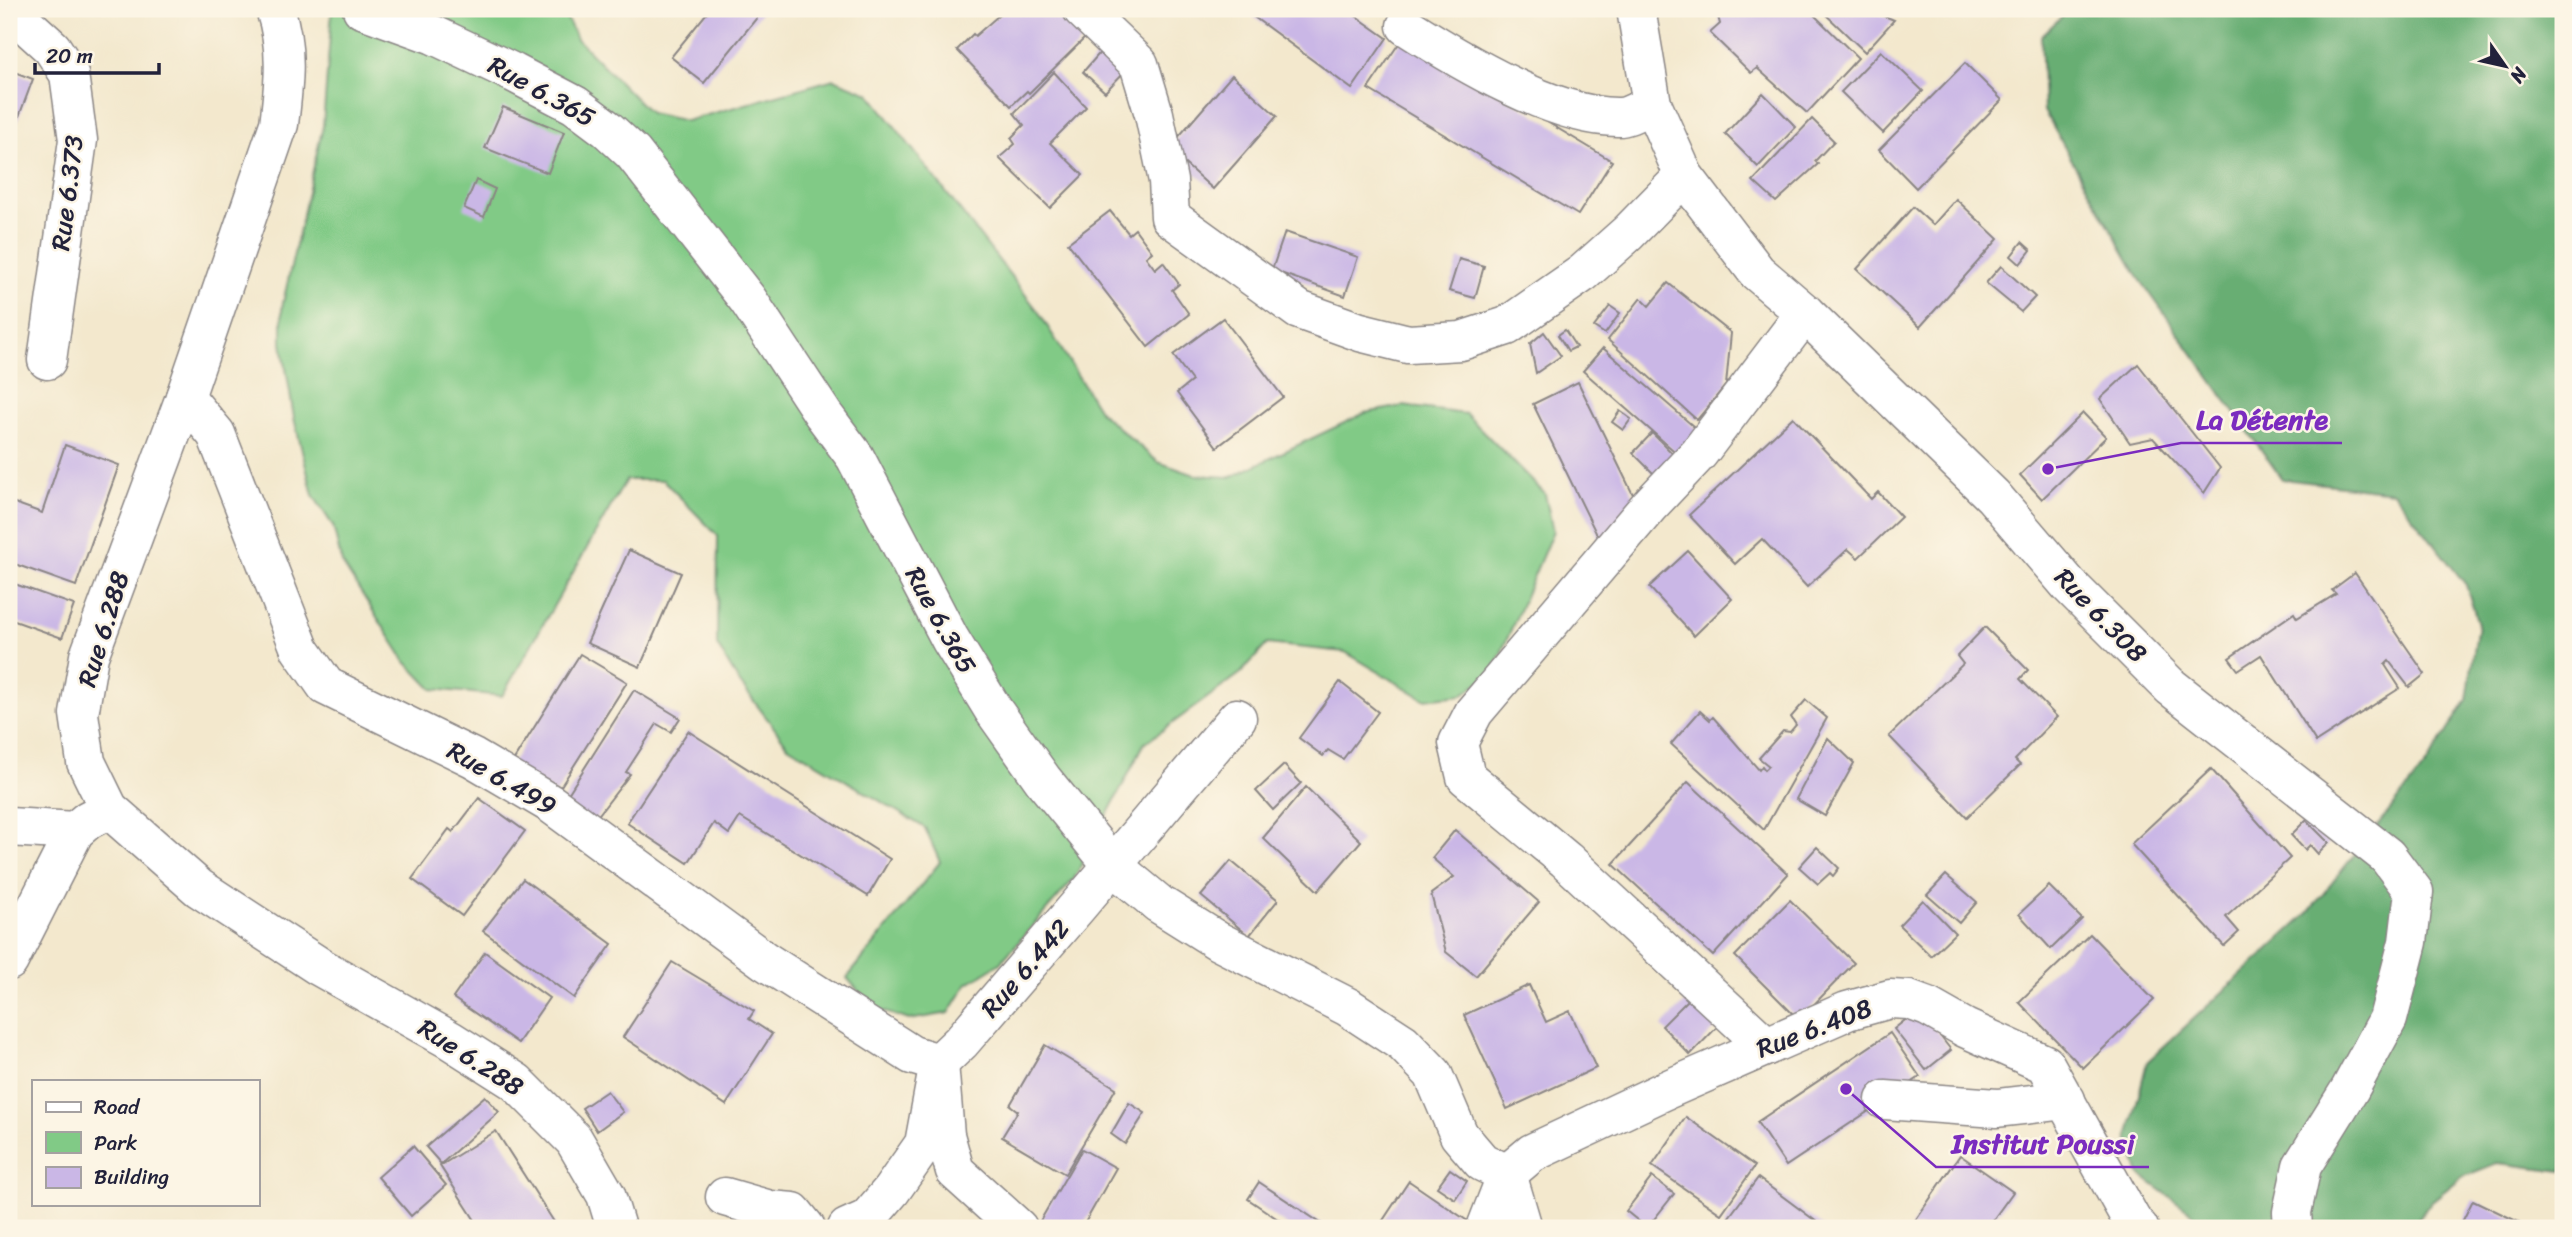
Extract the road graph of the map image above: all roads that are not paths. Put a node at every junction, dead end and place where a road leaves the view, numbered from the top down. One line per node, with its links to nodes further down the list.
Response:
1 (9, 9): 10 (street, Rue 6.373)
2 (275, 9): 11 (street, Rue 6.288)
3 (362, 9): 16 (street, Rue 6.365)
4 (1082, 9): 8 (street)
5 (1636, 9): 7 (street, Rue 6.308)
6 (1406, 26): 7 (street)
7 (1652, 104): 8 (street, Rue 6.308)
8 (1684, 176): 9 (street, Rue 6.308)
9 (1805, 313): 18 (street); 31 (street, Rue 6.308)
10 (47, 360)
11 (185, 397): 13 (street, Rue 6.288); 19 (street, Rue 6.499)
12 (1237, 718): 16 (street, Rue 6.442)
13 (109, 809): 15 (street); 25 (street, Rue 6.288)
14 (9, 827): 15 (street)
15 (75, 831): 17 (street)
16 (1113, 866): 19 (street, Rue 6.442); 22 (street, Rue 6.365)
17 (9, 961)
18 (1766, 1046): 21 (street, Rue 6.408); 22 (street, Rue 6.408)
19 (939, 1063): 27 (street); 28 (street)
20 (1885, 1100): 21 (street)
21 (2066, 1100): 24 (street, Rue 6.408)
22 (1507, 1174): 29 (street, Rue 6.408); 30 (street)
23 (725, 1196): 26 (street)
24 (2132, 1226)
25 (616, 1228)
26 (806, 1228)
27 (847, 1228)
28 (1018, 1228)
29 (1486, 1228)
30 (1523, 1228)
31 (2293, 1228)

